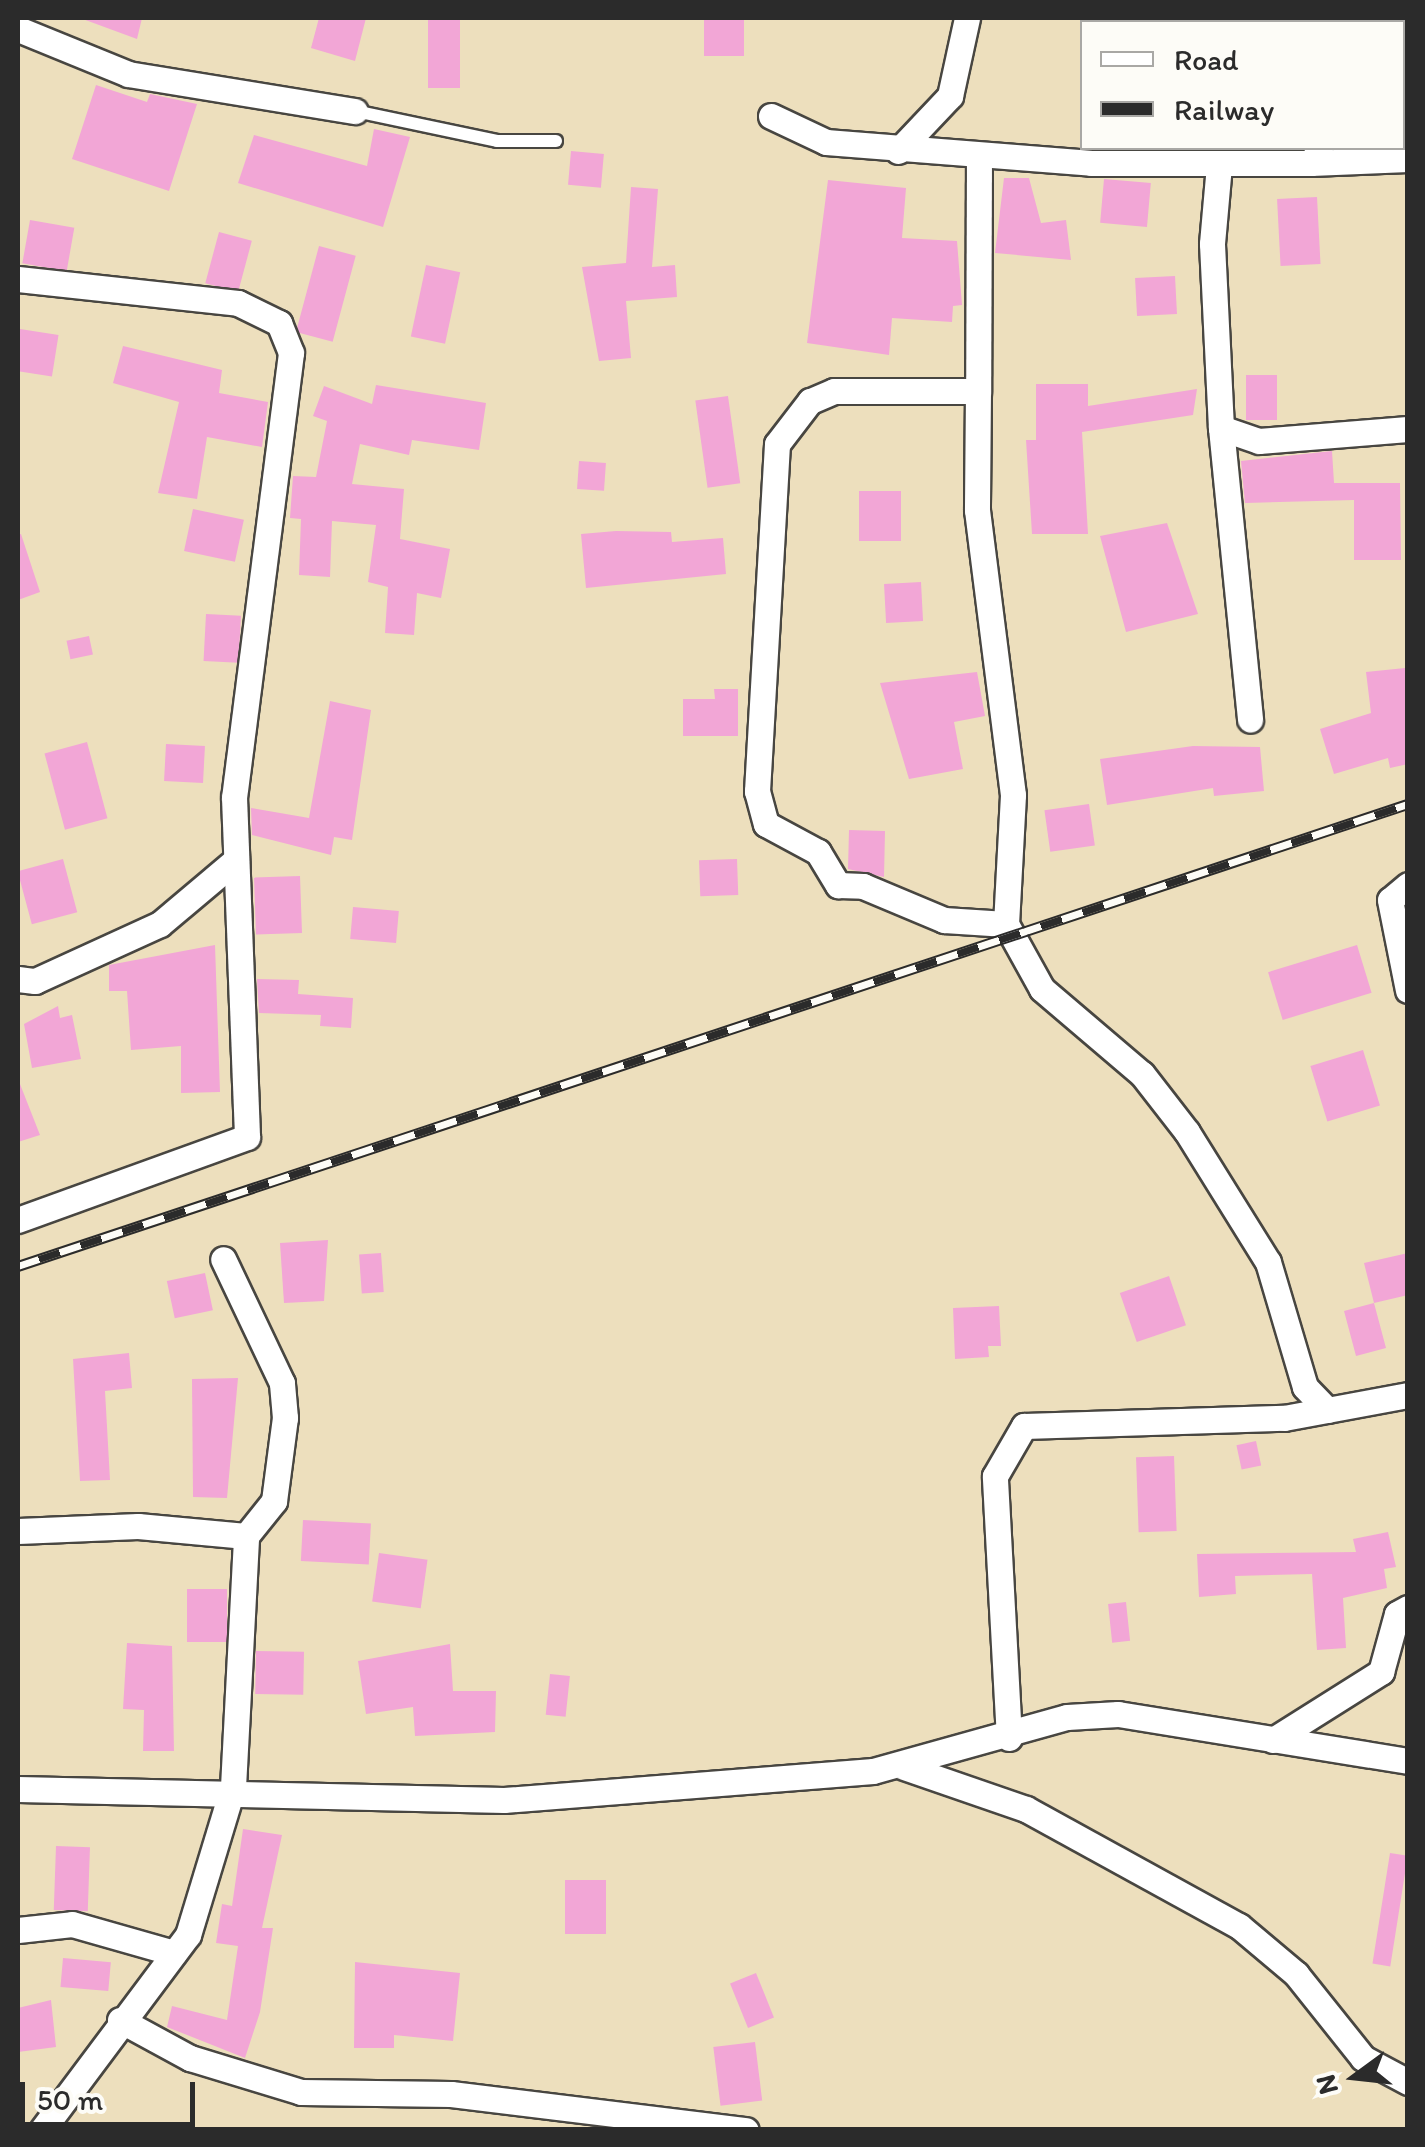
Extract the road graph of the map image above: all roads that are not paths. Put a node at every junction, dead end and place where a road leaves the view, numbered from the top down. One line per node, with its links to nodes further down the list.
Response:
1 (967, 18): 6 (street)
2 (18, 29): 3 (street)
3 (355, 111): 5 (lane)
4 (771, 116): 6 (street)
5 (556, 141)
6 (898, 150): 8 (street)
7 (1315, 155): 9 (street); 10 (street)
8 (979, 156): 10 (street); 12 (street)
9 (1408, 159)
10 (1219, 165): 13 (street)
11 (18, 279): 16 (street)
12 (978, 391): 18 (street); 18 (street)
13 (1220, 428): 14 (street); 15 (street)
14 (1408, 430)
15 (1250, 720)
16 (236, 860): 19 (street); 21 (street)
17 (1408, 885): 20 (street)
18 (1006, 924): 24 (street)
19 (18, 979)
20 (1408, 990)
21 (18, 1220)
22 (223, 1259): 26 (street)
23 (1408, 1395): 24 (street)
24 (1327, 1410): 28 (street)
25 (18, 1531): 26 (street)
26 (246, 1536): 32 (street)
27 (1408, 1608): 29 (street)
28 (1009, 1738): 29 (street); 31 (street)
29 (1273, 1740): 30 (street)
30 (1408, 1761)
31 (900, 1766): 32 (street); 37 (street)
32 (234, 1788): 33 (street); 35 (street)
33 (18, 1789)
34 (18, 1930): 35 (street)
35 (174, 1953): 36 (street)
36 (120, 2020): 38 (street); 39 (street)
37 (1408, 2082)
38 (42, 2130)
39 (746, 2130)

